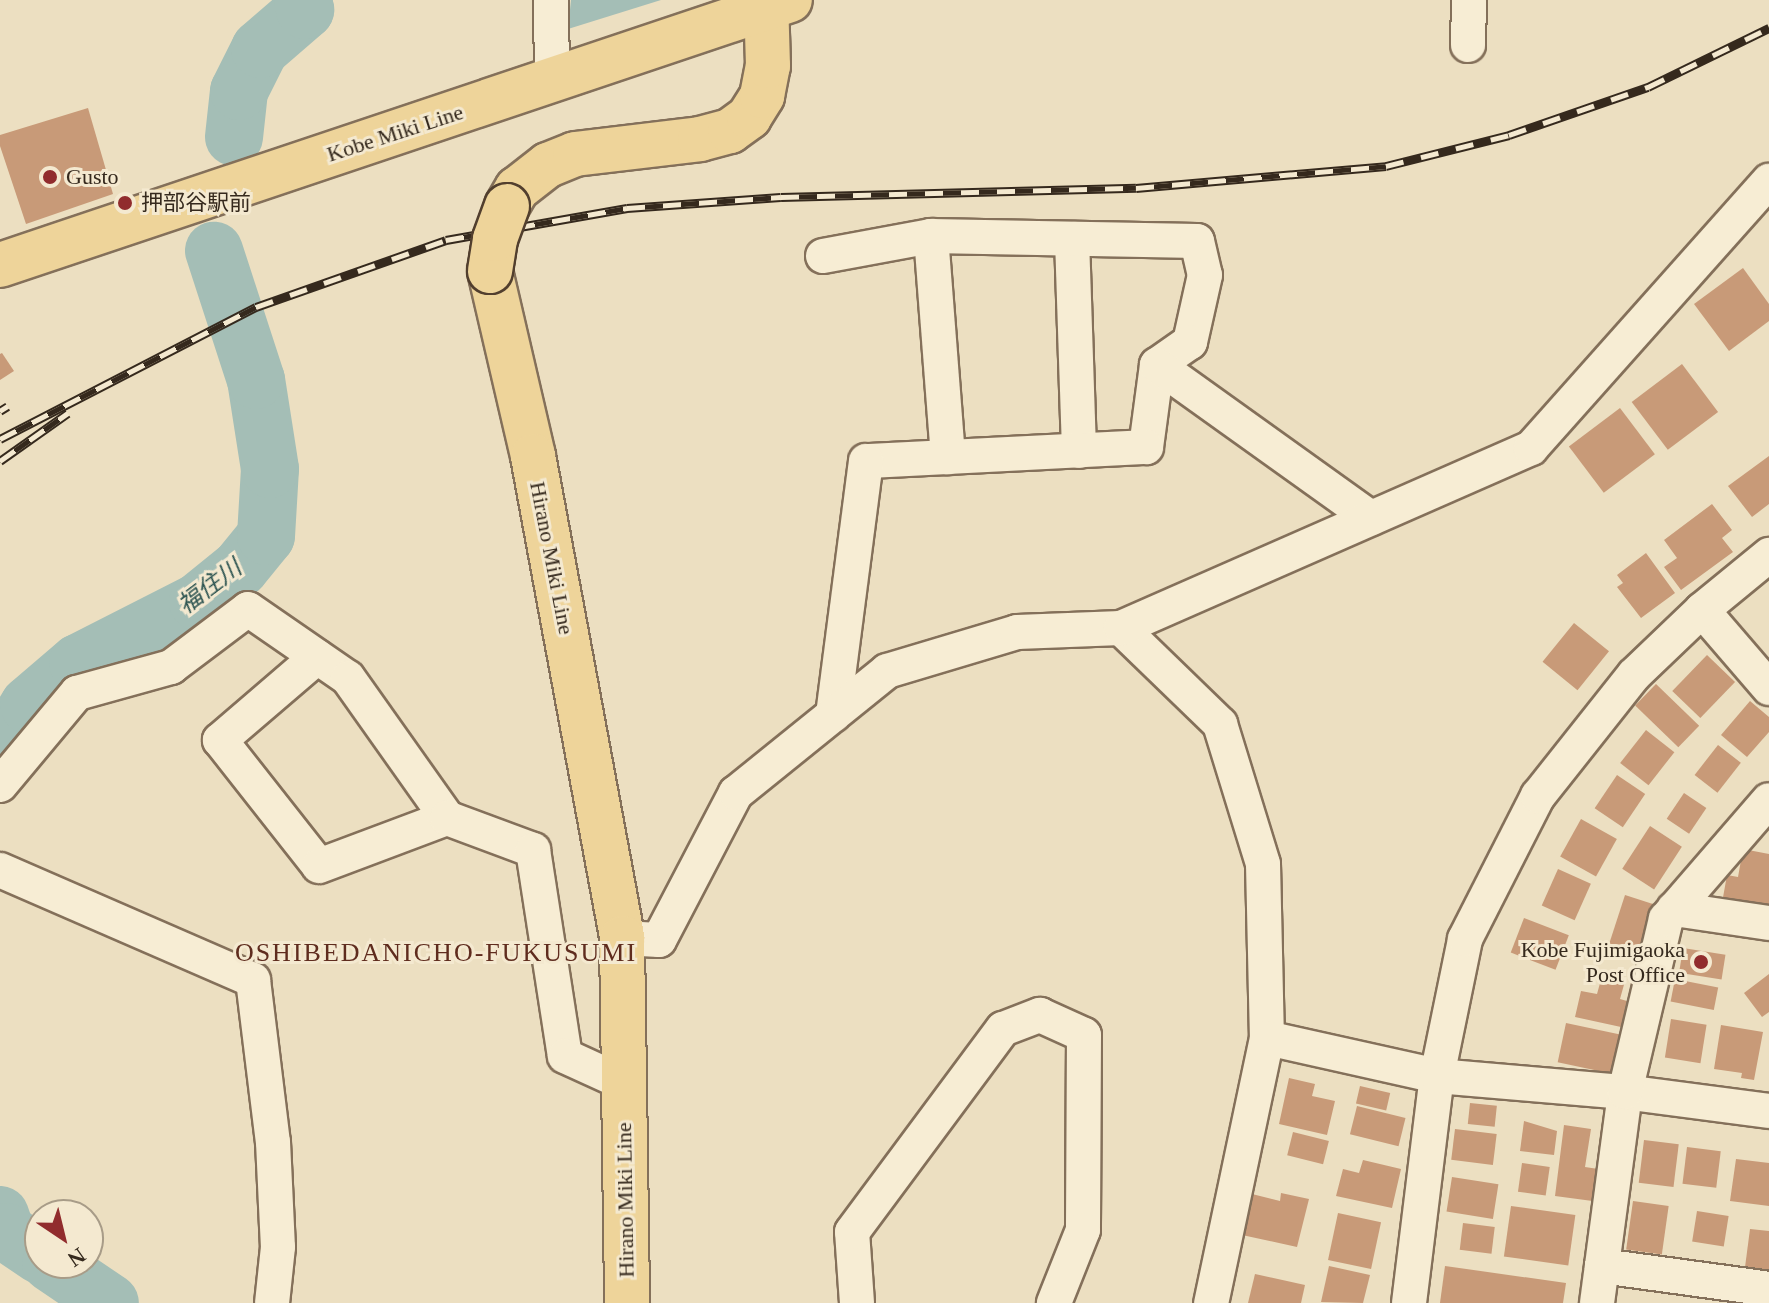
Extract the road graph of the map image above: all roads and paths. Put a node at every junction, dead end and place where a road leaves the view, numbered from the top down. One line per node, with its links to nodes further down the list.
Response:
1 (551, 0): 5 (street)
2 (1469, 0): 4 (street)
3 (774, 2): 5 (main road, Kobe Miki Line); 27 (main road, Hirano Miki Line, bridge)
4 (1468, 45)
5 (552, 81): 10 (main road, Kobe Miki Line)
6 (1769, 181): 14 (street)
7 (931, 236): 8 (street); 9 (street); 13 (street)
8 (1072, 239): 11 (street); 12 (street)
9 (823, 256)
10 (0, 265)
11 (1157, 365): 12 (street); 14 (street)
12 (1079, 451): 13 (street)
13 (948, 457): 20 (street)
14 (1371, 518): 17 (street)
15 (1769, 555): 16 (street)
16 (1702, 610): 19 (street); 29 (street)
17 (1121, 628): 20 (street); 28 (street)
18 (317, 657): 21 (street); 23 (street); 23 (street)
19 (1769, 688)
20 (833, 715): 27 (street)
21 (0, 785)
22 (1769, 800): 25 (street)
23 (447, 818): 30 (street)
24 (0, 870): 35 (street)
25 (1674, 909): 26 (street); 31 (street)
26 (1769, 923)
27 (622, 938): 30 (main road, Hirano Miki Line)
28 (1267, 1038): 29 (street); 39 (street)
29 (1437, 1076): 31 (street); 40 (street)
30 (624, 1083): 36 (main road, Hirano Miki Line)
31 (1625, 1092): 32 (street); 33 (street)
32 (1769, 1111)
33 (1602, 1266): 34 (street); 41 (street)
34 (1769, 1289)
35 (272, 1303)
36 (627, 1303)
37 (857, 1303): 38 (street)
38 (1054, 1303)
39 (1211, 1303)
40 (1409, 1303)
41 (1597, 1303)

